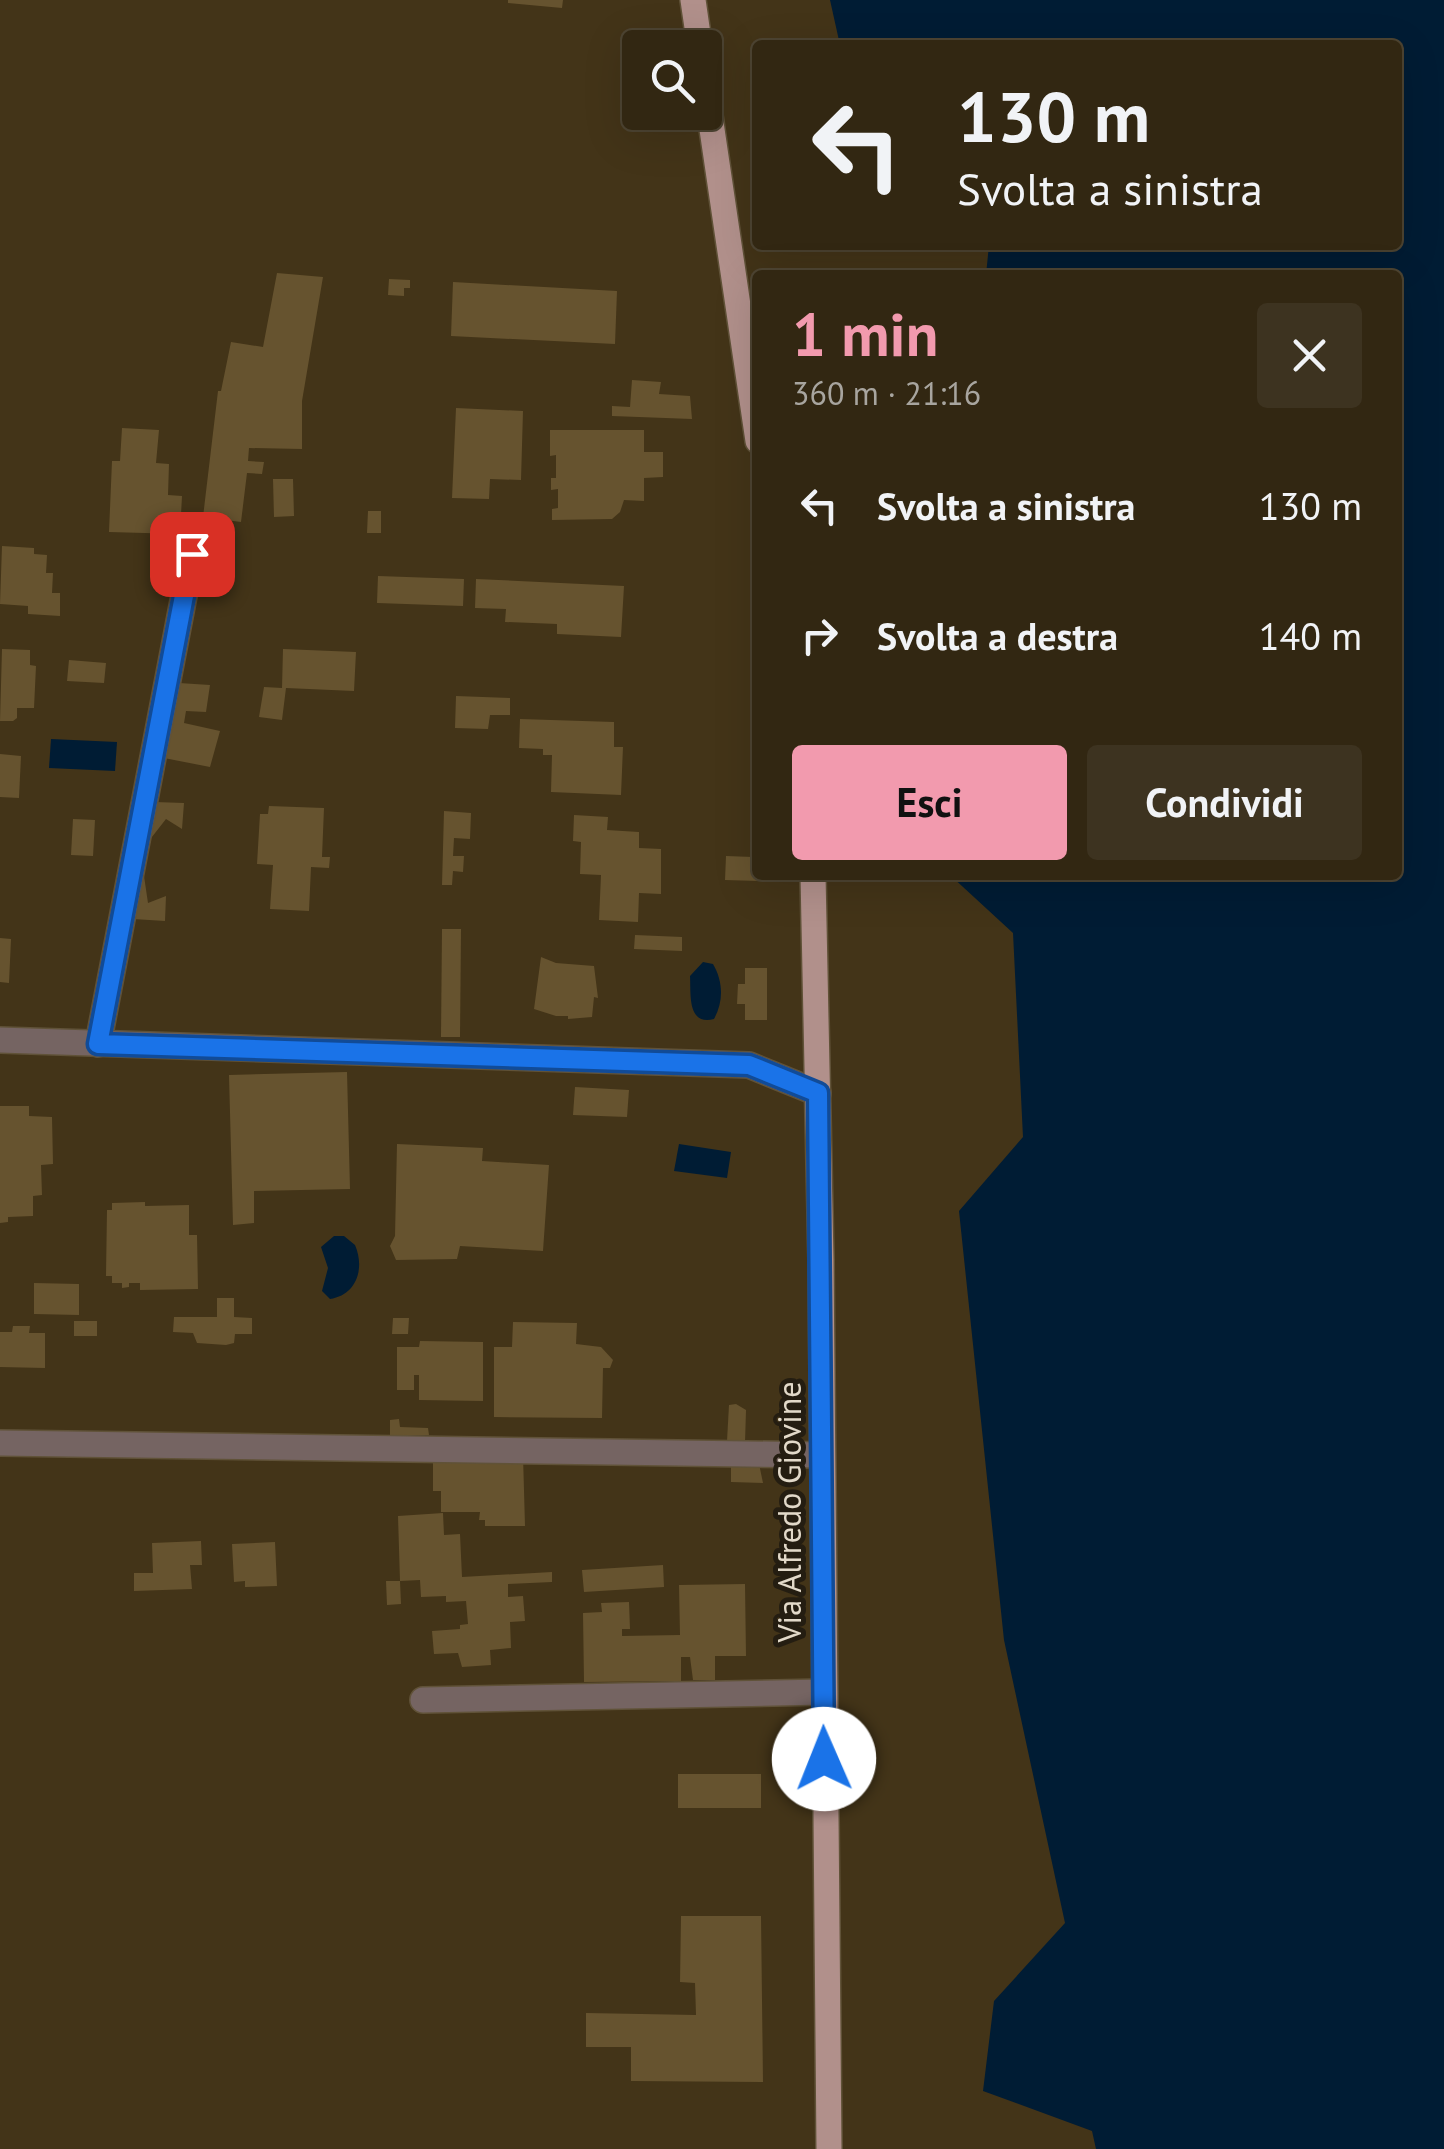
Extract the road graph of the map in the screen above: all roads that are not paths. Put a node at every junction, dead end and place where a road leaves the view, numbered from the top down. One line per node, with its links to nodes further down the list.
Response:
1 (693, 0): 2 (main road)
2 (697, 30)
3 (712, 130): 4 (main road)
4 (752, 400)
5 (192, 554): 8 (street)
6 (813, 880): 9 (main road, Via Alfredo Giovine)
7 (0, 1040): 8 (street)
8 (98, 1044): 9 (street)
9 (818, 1093): 11 (main road, Via Alfredo Giovine)
10 (0, 1443): 11 (street)
11 (822, 1455): 12 (main road, Via Alfredo Giovine)
12 (824, 1692): 13 (street); 14 (main road, Via Alfredo Giovine)
13 (423, 1700)
14 (829, 2149)

